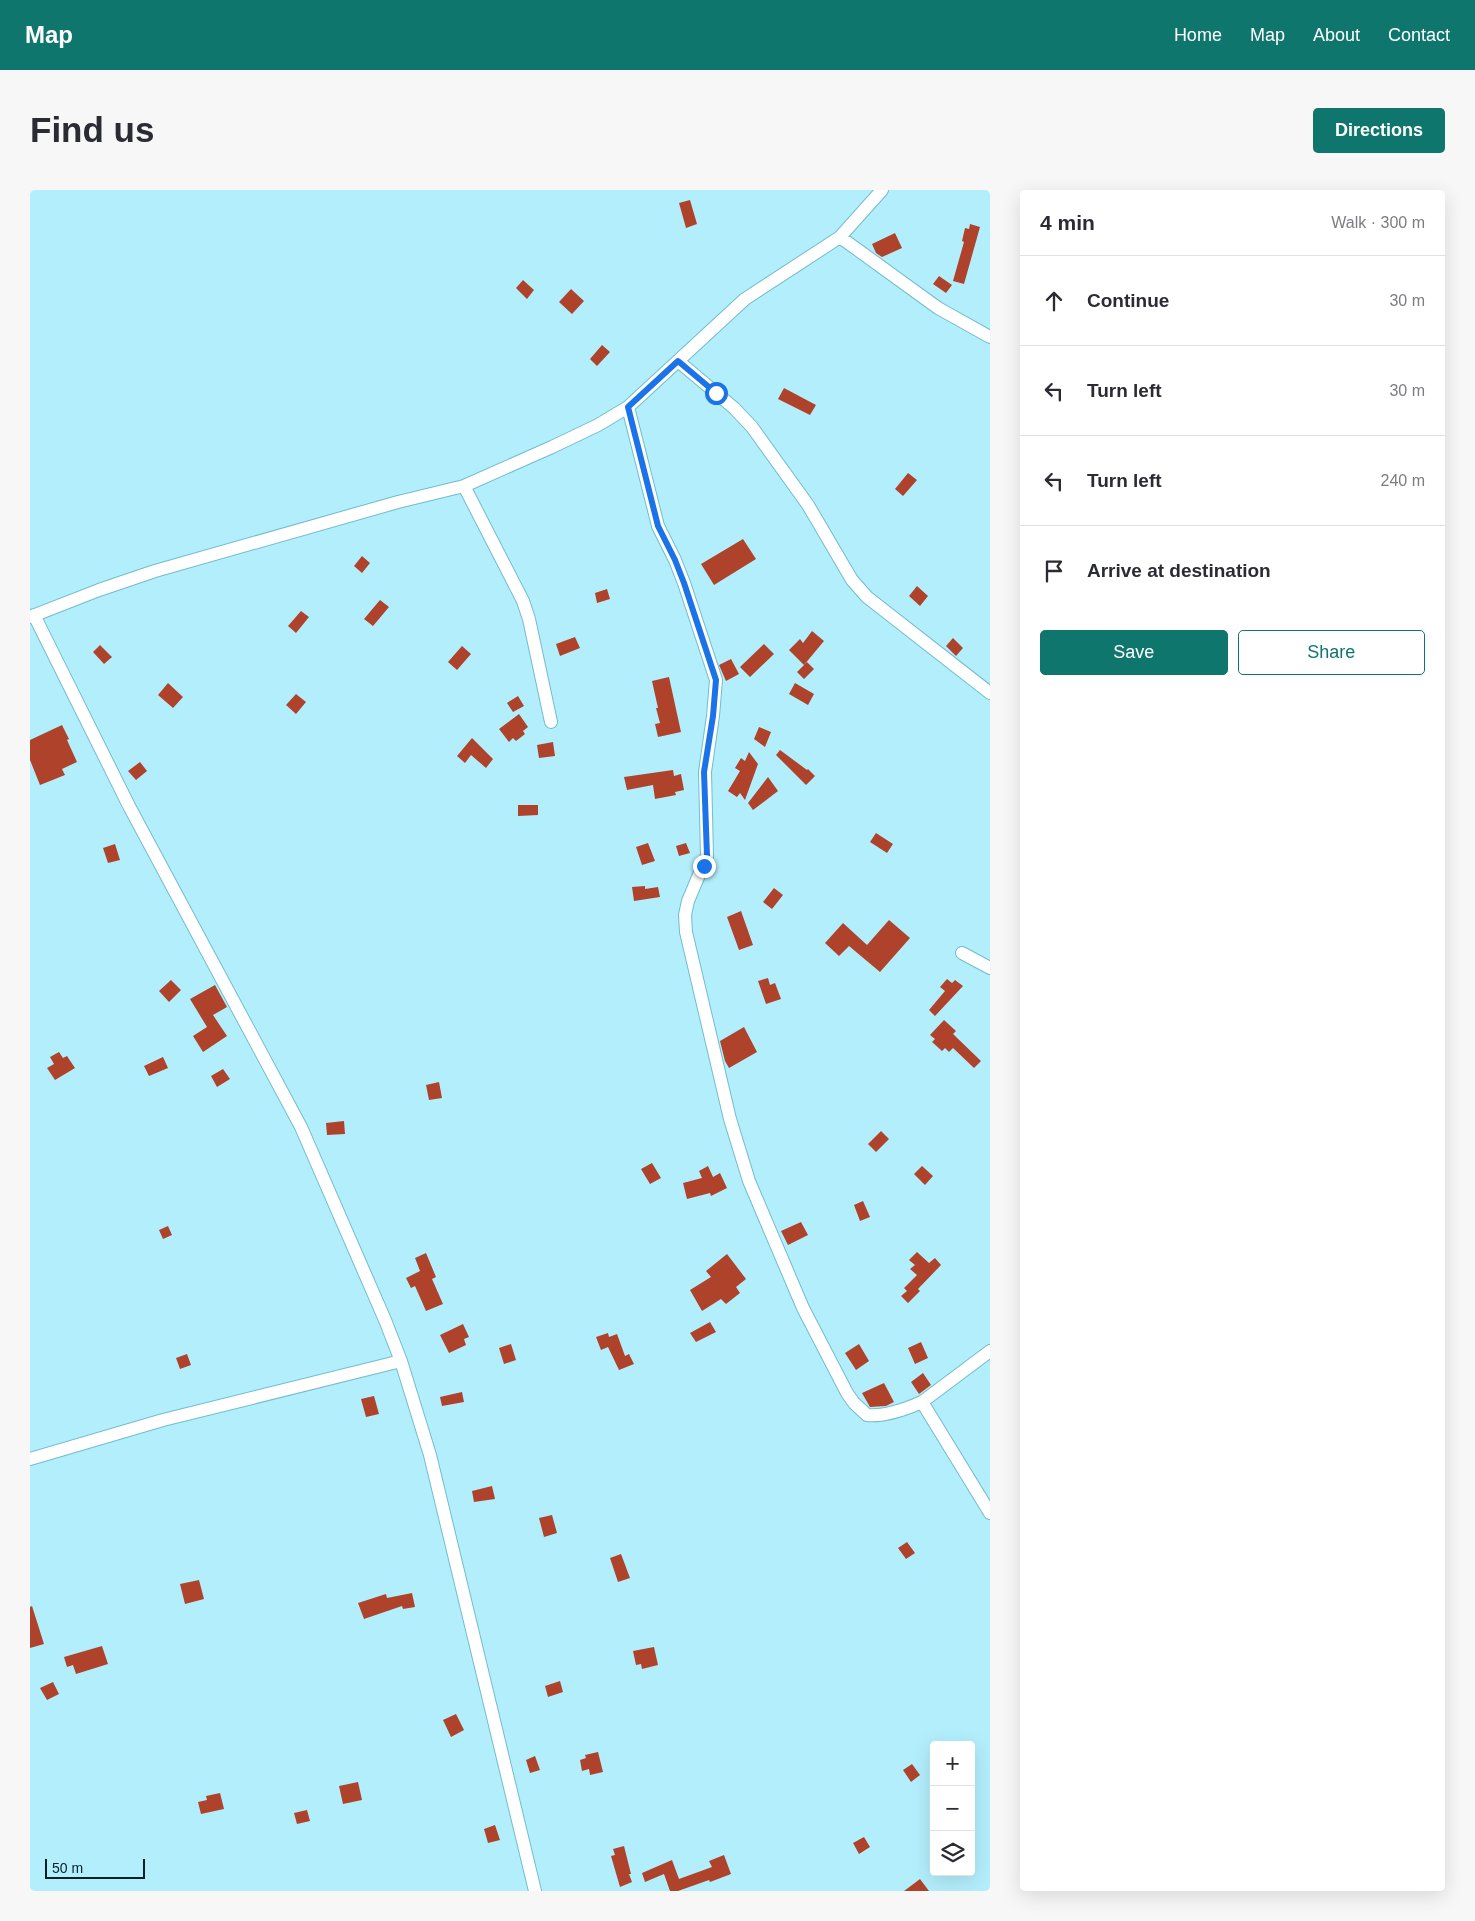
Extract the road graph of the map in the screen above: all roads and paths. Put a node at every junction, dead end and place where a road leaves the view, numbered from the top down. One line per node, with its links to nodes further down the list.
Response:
1 (882, 190): 2 (street)
2 (840, 237): 3 (street); 4 (street)
3 (990, 337)
4 (678, 361): 5 (street); 8 (street)
5 (628, 407): 6 (street); 14 (street)
6 (464, 486): 7 (street); 9 (street)
7 (32, 616): 13 (street)
8 (990, 693)
9 (551, 722)
10 (962, 952): 11 (street)
11 (990, 968)
12 (990, 1351): 14 (street)
13 (401, 1361): 15 (street); 17 (street)
14 (922, 1402): 16 (street)
15 (30, 1459)
16 (990, 1513)
17 (536, 1891)

